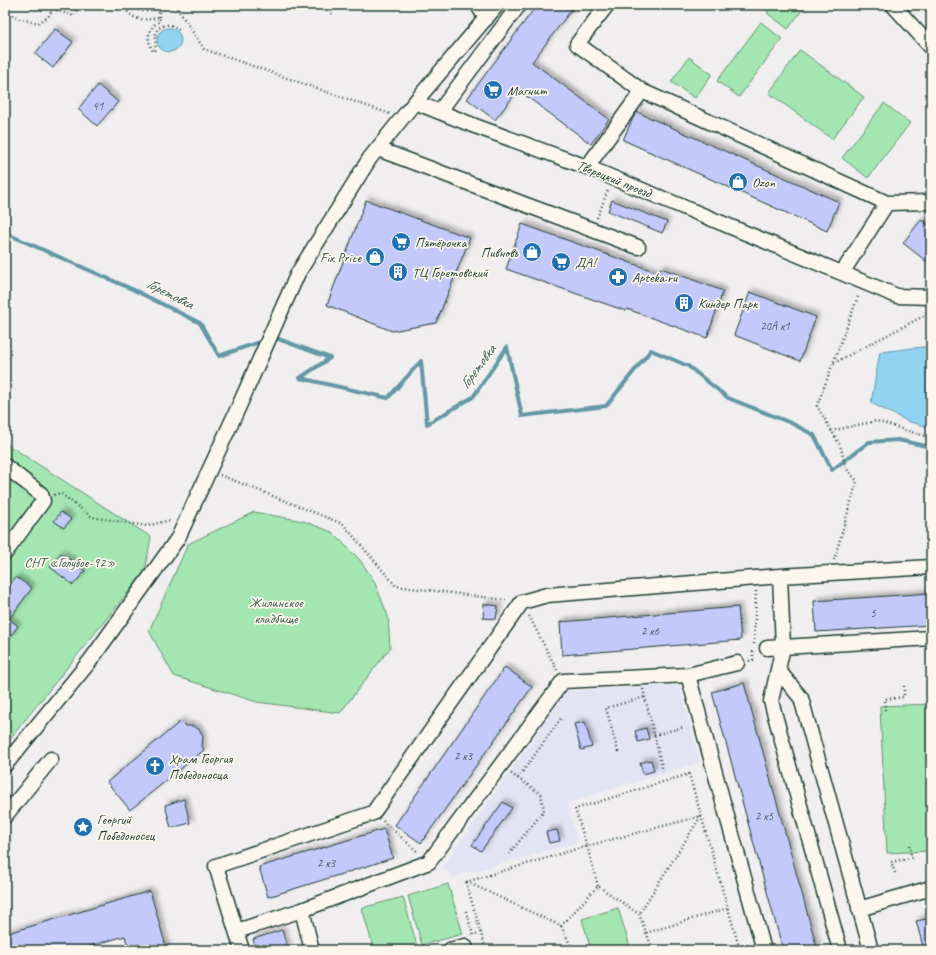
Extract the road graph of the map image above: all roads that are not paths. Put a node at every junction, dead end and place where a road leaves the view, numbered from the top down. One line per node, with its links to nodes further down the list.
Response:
1 (478, 5): 6 (lane)
2 (497, 5): 6 (lane)
3 (519, 5): 10 (lane)
4 (607, 5): 8 (lane)
5 (893, 5): 7 (lane)
6 (486, 19): 9 (lane)
7 (931, 47)
8 (642, 92): 12 (lane); 14 (lane)
9 (415, 102): 10 (lane, Тверецкий проезд); 11 (lane)
10 (439, 112): 12 (lane, Тверецкий проезд)
11 (378, 148): 15 (lane); 29 (lane)
12 (587, 167): 16 (lane, Тверецкий проезд)
13 (931, 202): 14 (lane)
14 (887, 204): 16 (lane)
15 (638, 248)
16 (842, 273): 17 (lane, Тверецкий проезд)
17 (931, 297)
18 (5, 466): 19 (lane)
19 (5, 553)
20 (931, 567): 21 (lane)
21 (780, 576): 23 (lane); 34 (lane)
22 (931, 638): 23 (lane)
23 (783, 647): 24 (lane); 26 (lane)
24 (767, 648)
25 (737, 663): 27 (lane)
26 (778, 670): 32 (lane); 40 (lane)
27 (688, 675): 33 (lane); 39 (lane)
28 (51, 759): 30 (lane)
29 (5, 765)
30 (5, 816)
31 (931, 888): 32 (lane)
32 (859, 909): 41 (lane)
33 (302, 910): 34 (lane); 36 (lane)
34 (237, 931): 35 (lane)
35 (242, 950)
36 (312, 950)
37 (450, 950): 38 (lane)
38 (466, 950)
39 (764, 950)
40 (840, 950)
41 (870, 950)

